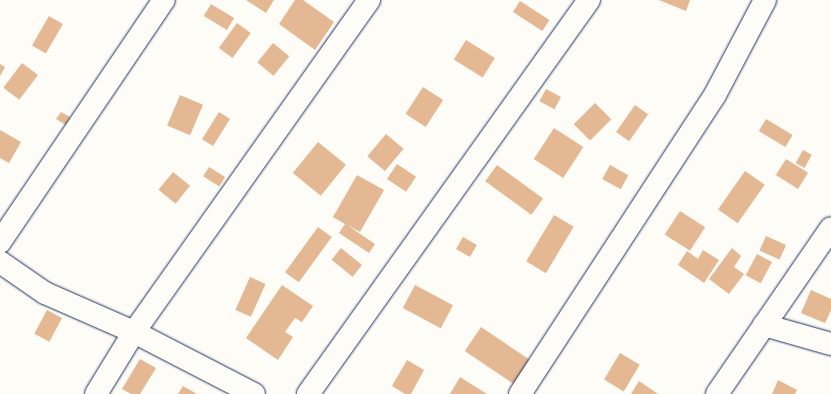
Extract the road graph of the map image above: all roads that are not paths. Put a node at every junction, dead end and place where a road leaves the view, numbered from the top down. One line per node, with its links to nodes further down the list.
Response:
1 (164, 0): 6 (street)
2 (369, 0): 9 (street)
3 (590, 0): 13 (street)
4 (765, 0): 14 (street)
5 (831, 228): 8 (street)
6 (0, 242)
7 (0, 262): 9 (street)
8 (764, 325): 10 (street); 15 (street)
9 (134, 332): 11 (street); 12 (street)
10 (831, 344)
11 (96, 394)
12 (254, 394)
13 (308, 394)
14 (520, 394)
15 (717, 394)

